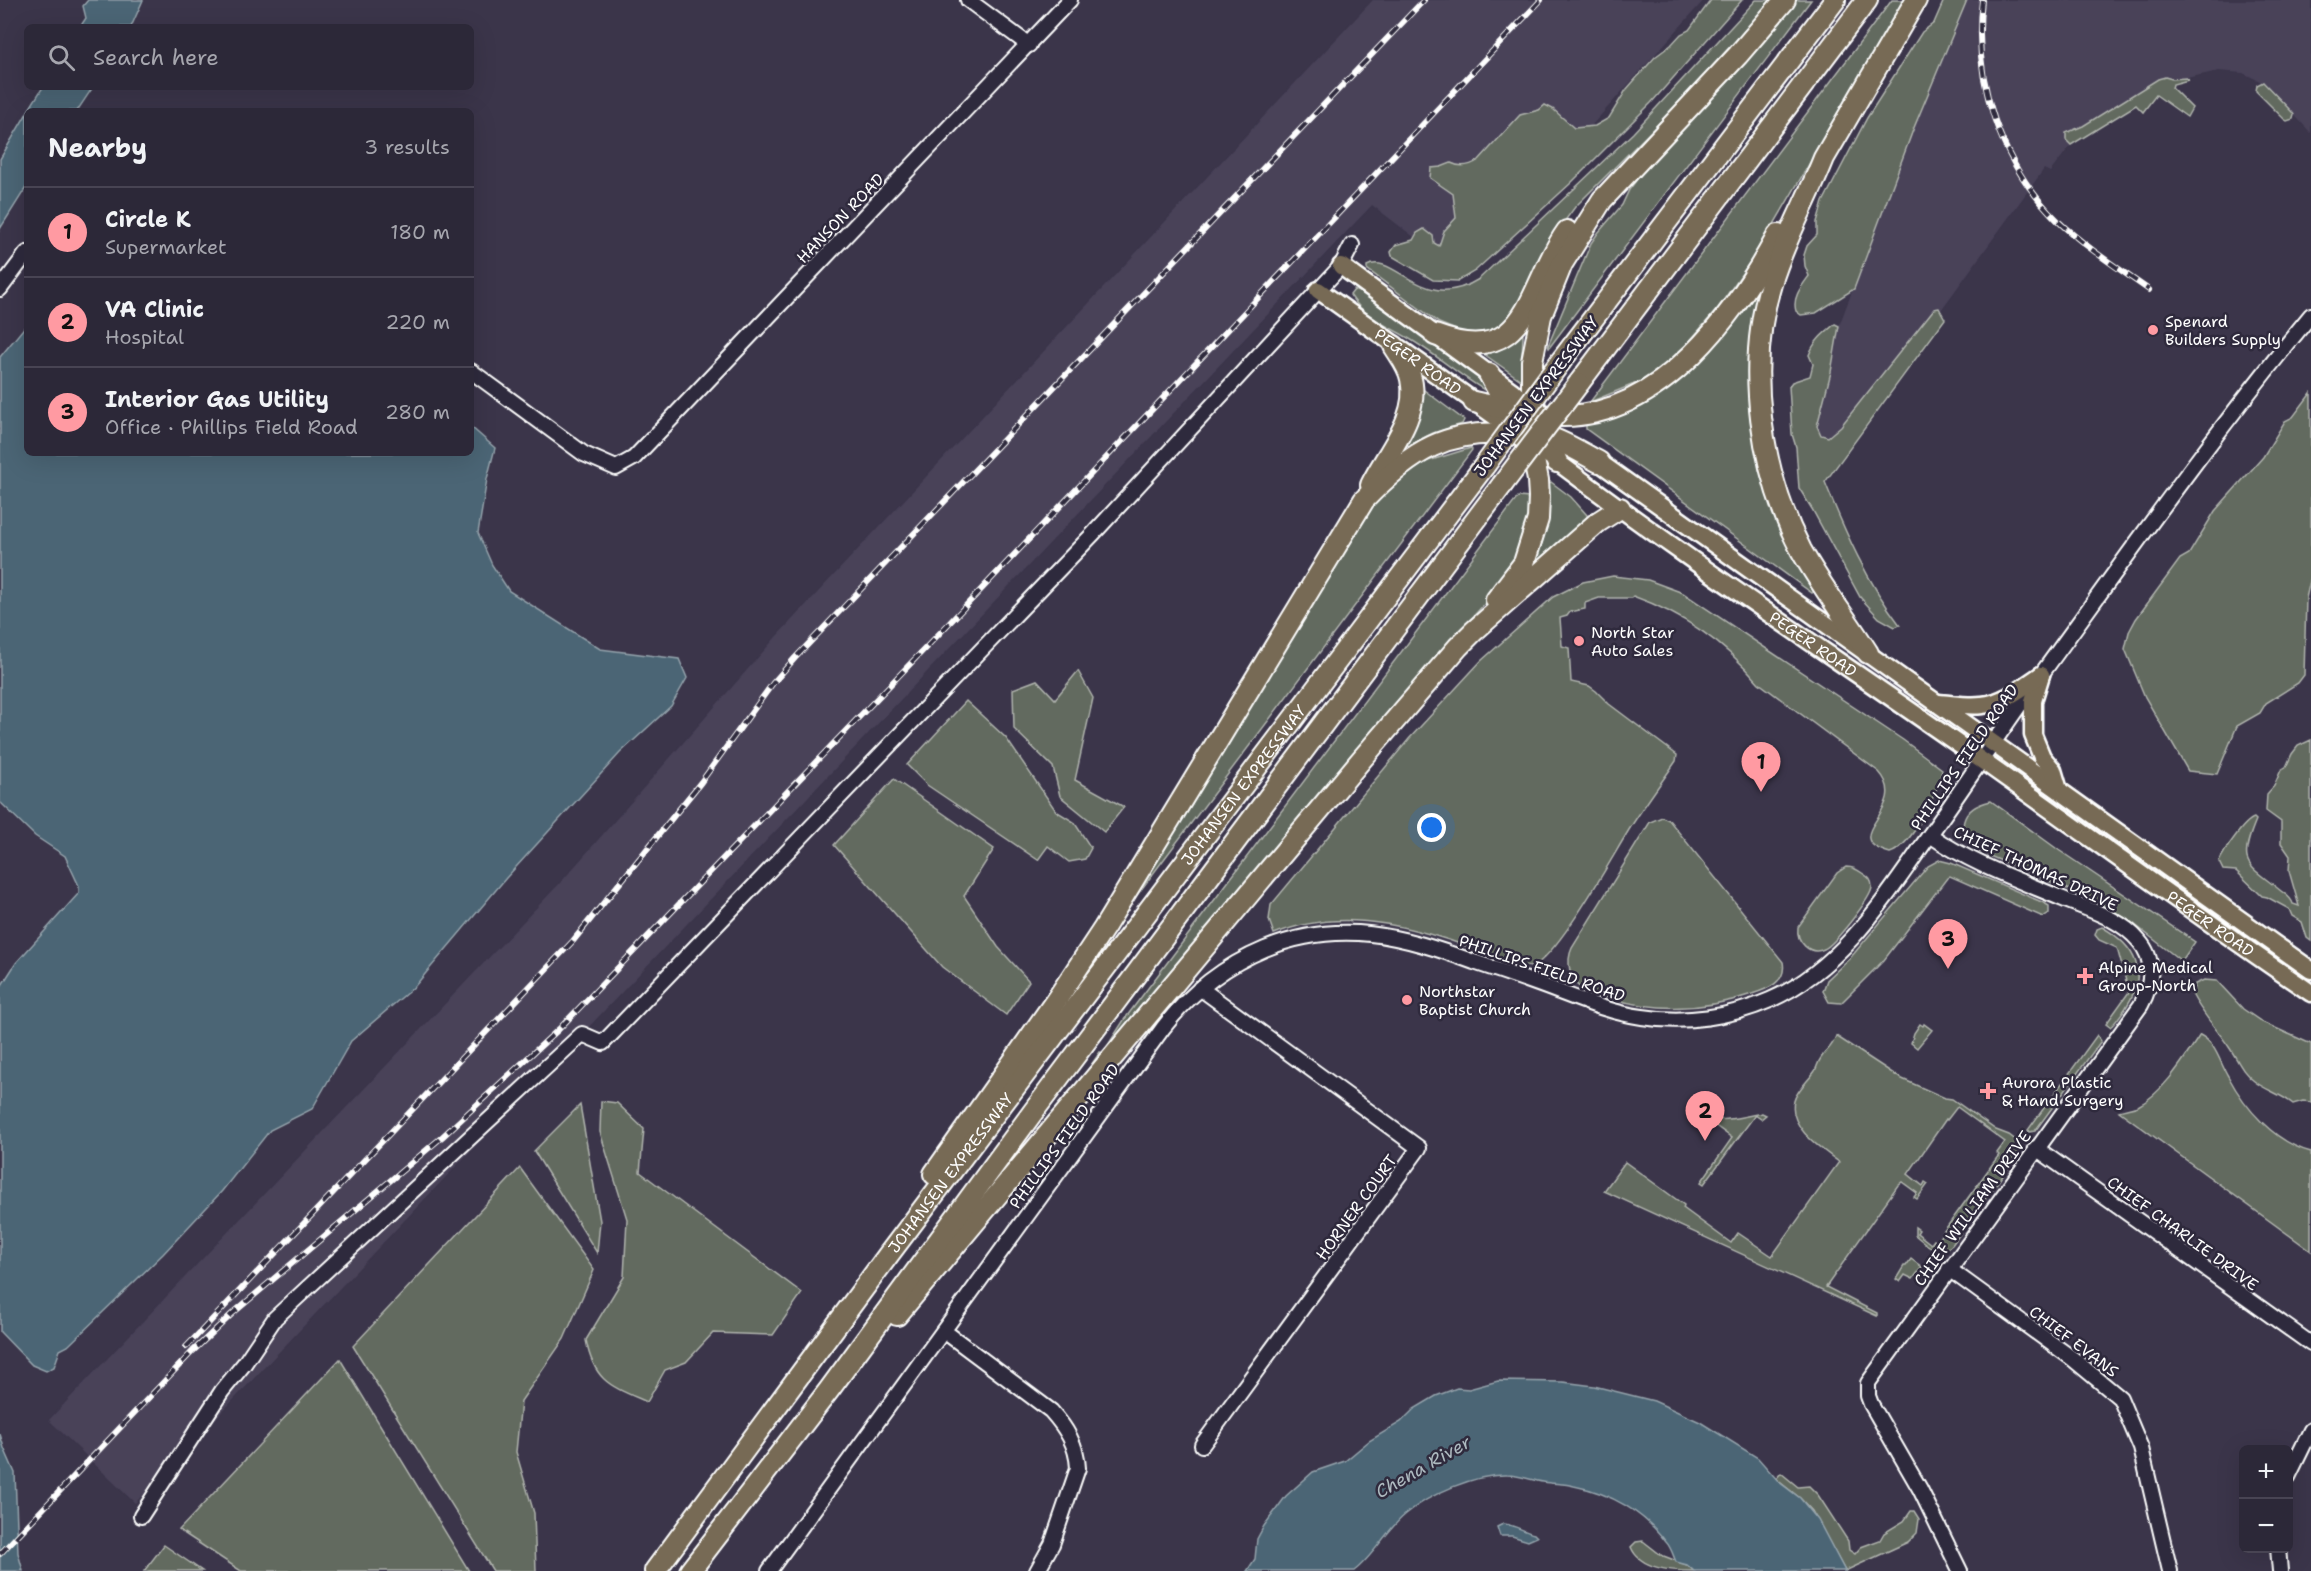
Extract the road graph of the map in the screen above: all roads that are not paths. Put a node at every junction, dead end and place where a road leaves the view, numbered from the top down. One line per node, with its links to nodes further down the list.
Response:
1 (968, 0): 7 (street)
2 (1070, 0): 7 (street, HANSON ROAD)
3 (1785, 0): 9 (highway)
4 (1835, 0): 42 (highway, JOHANSEN EXPRESSWAY, bridge)
5 (1867, 0): 46 (highway, JOHANSEN EXPRESSWAY, bridge)
6 (1916, 0): 8 (highway)
7 (1029, 45): 18 (street, HANSON ROAD)
8 (1824, 158): 22 (highway); 30 (highway)
9 (1602, 200): 16 (highway); 22 (highway)
10 (1352, 245): 12 (street)
11 (24, 257): 13 (street)
12 (1341, 266): 14 (street); 16 (main road, PEGER ROAD)
13 (0, 289)
14 (1318, 290): 17 (main road, PEGER ROAD); 50 (street)
15 (2311, 315): 31 (street, PHILLIPS FIELD ROAD)
16 (1435, 335): 19 (main road, PEGER ROAD)
17 (1394, 346): 20 (main road, PEGER ROAD); 27 (highway)
18 (474, 373)
19 (1489, 374): 21 (highway); 22 (main road, PEGER ROAD)
20 (1474, 402): 21 (highway); 23 (main road, PEGER ROAD)
21 (1510, 409): 22 (highway); 23 (highway)
22 (1536, 413): 24 (highway); 26 (main road, PEGER ROAD)
23 (1521, 435): 24 (highway); 25 (main road, PEGER ROAD); 27 (highway); 29 (highway)
24 (1545, 436): 25 (highway); 26 (highway)
25 (1557, 462): 28 (main road, PEGER ROAD)
26 (1599, 462): 30 (main road, PEGER ROAD)
27 (1364, 500): 42 (highway)
28 (1620, 508): 29 (highway); 34 (main road, PEGER ROAD)
29 (1473, 632): 46 (highway)
30 (1868, 653): 32 (main road, PEGER ROAD)
31 (2041, 675): 32 (main road); 33 (street, PHILLIPS FIELD ROAD); 35 (main road)
32 (1940, 703): 33 (main road, PEGER ROAD)
33 (1994, 744): 34 (street, PHILLIPS FIELD ROAD); 35 (main road, PEGER ROAD)
34 (1982, 761): 36 (street, PHILLIPS FIELD ROAD); 40 (main road, PEGER ROAD)
35 (2059, 790): 38 (main road, PEGER ROAD)
36 (1930, 835): 37 (street, CHIEF THOMAS DRIVE); 39 (street, PHILLIPS FIELD ROAD)
37 (2149, 960): 41 (street, CHIEF WILLIAM DRIVE)
38 (2311, 970)
39 (1200, 988): 44 (street, PHILLIPS FIELD ROAD); 48 (street, HORNER COURT)
40 (2311, 993)
41 (2037, 1148): 43 (street, CHIEF WILLIAM DRIVE); 45 (street, CHIEF CHARLIE DRIVE)
42 (890, 1254): 52 (highway, JOHANSEN EXPRESSWAY)
43 (1949, 1269): 56 (street, CHIEF WILLIAM DRIVE); 57 (street, CHIEF EVANS)
44 (944, 1331): 54 (street, PHILLIPS FIELD ROAD); 55 (street)
45 (2311, 1344)
46 (828, 1390): 53 (highway, JOHANSEN EXPRESSWAY)
47 (2311, 1430): 49 (street)
48 (1202, 1445)
49 (2293, 1468)
50 (141, 1516)
51 (2278, 1553): 58 (street)
52 (655, 1571)
53 (690, 1571)
54 (769, 1571)
55 (1037, 1571)
56 (1959, 1571)
57 (2170, 1571)
58 (2280, 1571)

